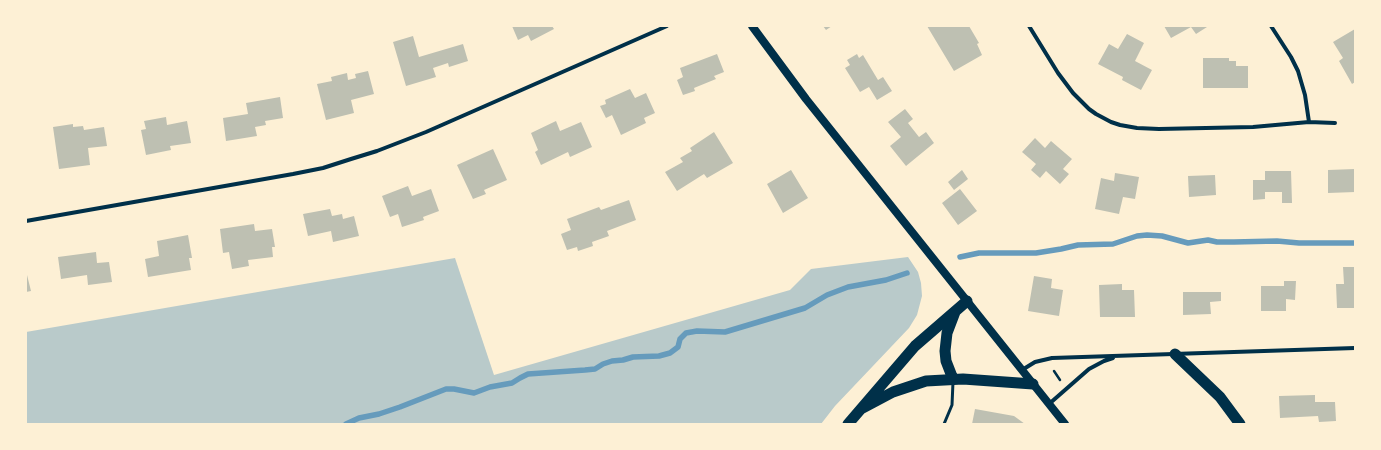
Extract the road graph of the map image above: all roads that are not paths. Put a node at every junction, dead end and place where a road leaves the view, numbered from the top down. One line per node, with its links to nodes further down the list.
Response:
1 (667, 26): 7 (street)
2 (752, 26): 8 (main road)
3 (1029, 26): 5 (street)
4 (1271, 26): 5 (street)
5 (1309, 122): 6 (street)
6 (1335, 123)
7 (26, 221)
8 (967, 301): 9 (highway); 13 (main road)
9 (956, 310): 14 (highway); 17 (highway)
10 (1355, 348): 11 (street)
11 (1175, 354): 12 (street); 21 (highway)
12 (1120, 356): 13 (street); 16 (street)
13 (1022, 370): 15 (main road)
14 (953, 379): 15 (highway); 17 (highway); 19 (lane)
15 (1033, 384): 16 (main road)
16 (1049, 404): 20 (main road)
17 (861, 409): 18 (highway)
18 (848, 424)
19 (944, 424)
20 (1065, 424)
21 (1240, 424)

